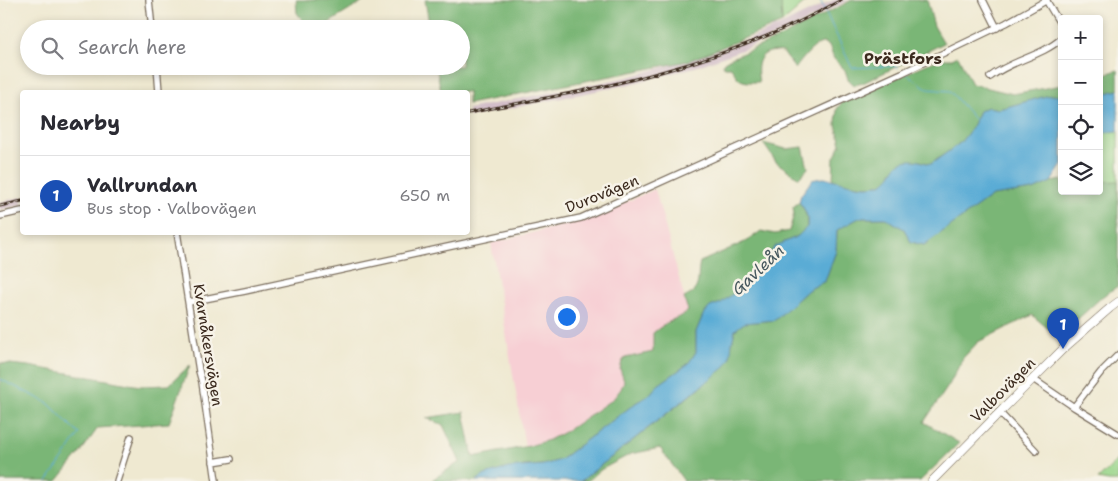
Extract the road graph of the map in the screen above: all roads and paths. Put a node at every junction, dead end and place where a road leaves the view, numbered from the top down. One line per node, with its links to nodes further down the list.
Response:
1 (149, 0): 4 (street)
2 (983, 0): 6 (street)
3 (1046, 0): 5 (street); 6 (street, Durovägen)
4 (151, 20)
5 (1058, 20)
6 (997, 28): 14 (street, Durovägen)
7 (1058, 41): 9 (street)
8 (158, 75): 10 (street)
9 (990, 77)
10 (159, 90)
11 (20, 211): 12 (street)
12 (0, 216)
13 (178, 235): 14 (street, Kvarnåkersvägen)
14 (189, 302): 24 (street, Kvarnåkersvägen)
15 (1118, 302): 17 (main road, Valbovägen)
16 (1118, 355): 18 (street)
17 (1033, 379): 18 (street); 19 (main road, Valbovägen)
18 (1074, 407): 20 (street)
19 (999, 412): 22 (street); 27 (main road, Valbovägen)
20 (1118, 434)
21 (131, 438): 25 (street)
22 (1036, 451)
23 (231, 459): 24 (street)
24 (213, 462): 26 (street, Kvarnåkersvägen)
25 (117, 481)
26 (216, 481)
27 (932, 481)

